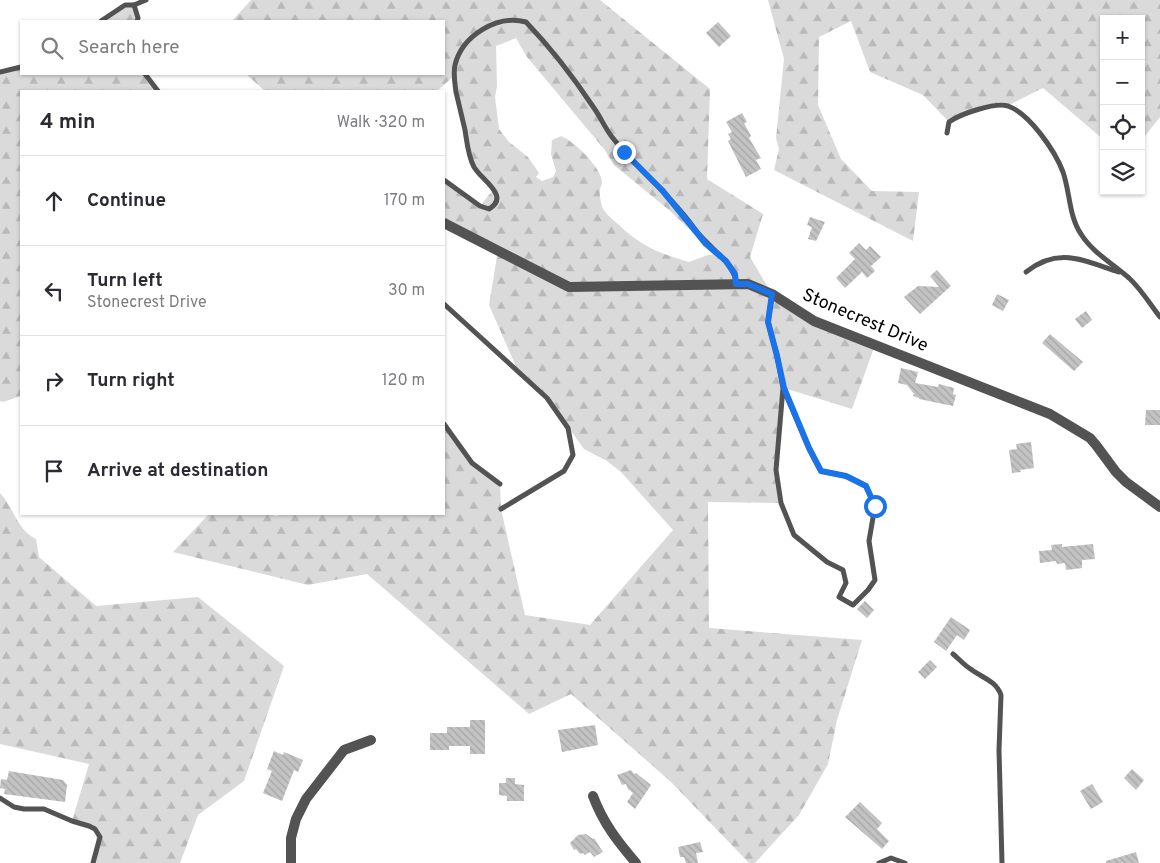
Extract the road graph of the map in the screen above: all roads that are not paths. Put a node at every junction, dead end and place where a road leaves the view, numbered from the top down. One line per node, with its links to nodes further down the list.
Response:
1 (146, 0): 2 (lane)
2 (134, 5): 3 (lane); 4 (lane)
3 (103, 20)
4 (137, 20)
5 (20, 67): 6 (lane)
6 (0, 72)
7 (146, 75): 8 (lane)
8 (157, 90)
9 (947, 133): 13 (lane)
10 (445, 181): 14 (lane)
11 (445, 224): 14 (street, Stonecrest Drive)
12 (1026, 272): 13 (lane)
13 (1122, 272): 17 (lane)
14 (736, 284): 15 (street, Stonecrest Drive)
15 (772, 294): 18 (lane); 21 (street, Stonecrest Drive)
16 (445, 305): 22 (lane)
17 (1160, 317)
18 (784, 388): 18 (lane)
19 (445, 425): 20 (lane)
20 (500, 484)
21 (1160, 507)
22 (501, 509)
23 (953, 654): 32 (lane)
24 (371, 740): 28 (street)
25 (593, 796): 29 (street)
26 (0, 798): 27 (lane)
27 (93, 863)
28 (291, 863)
29 (636, 863)
30 (879, 863): 31 (lane)
31 (905, 863)
32 (1002, 863)

